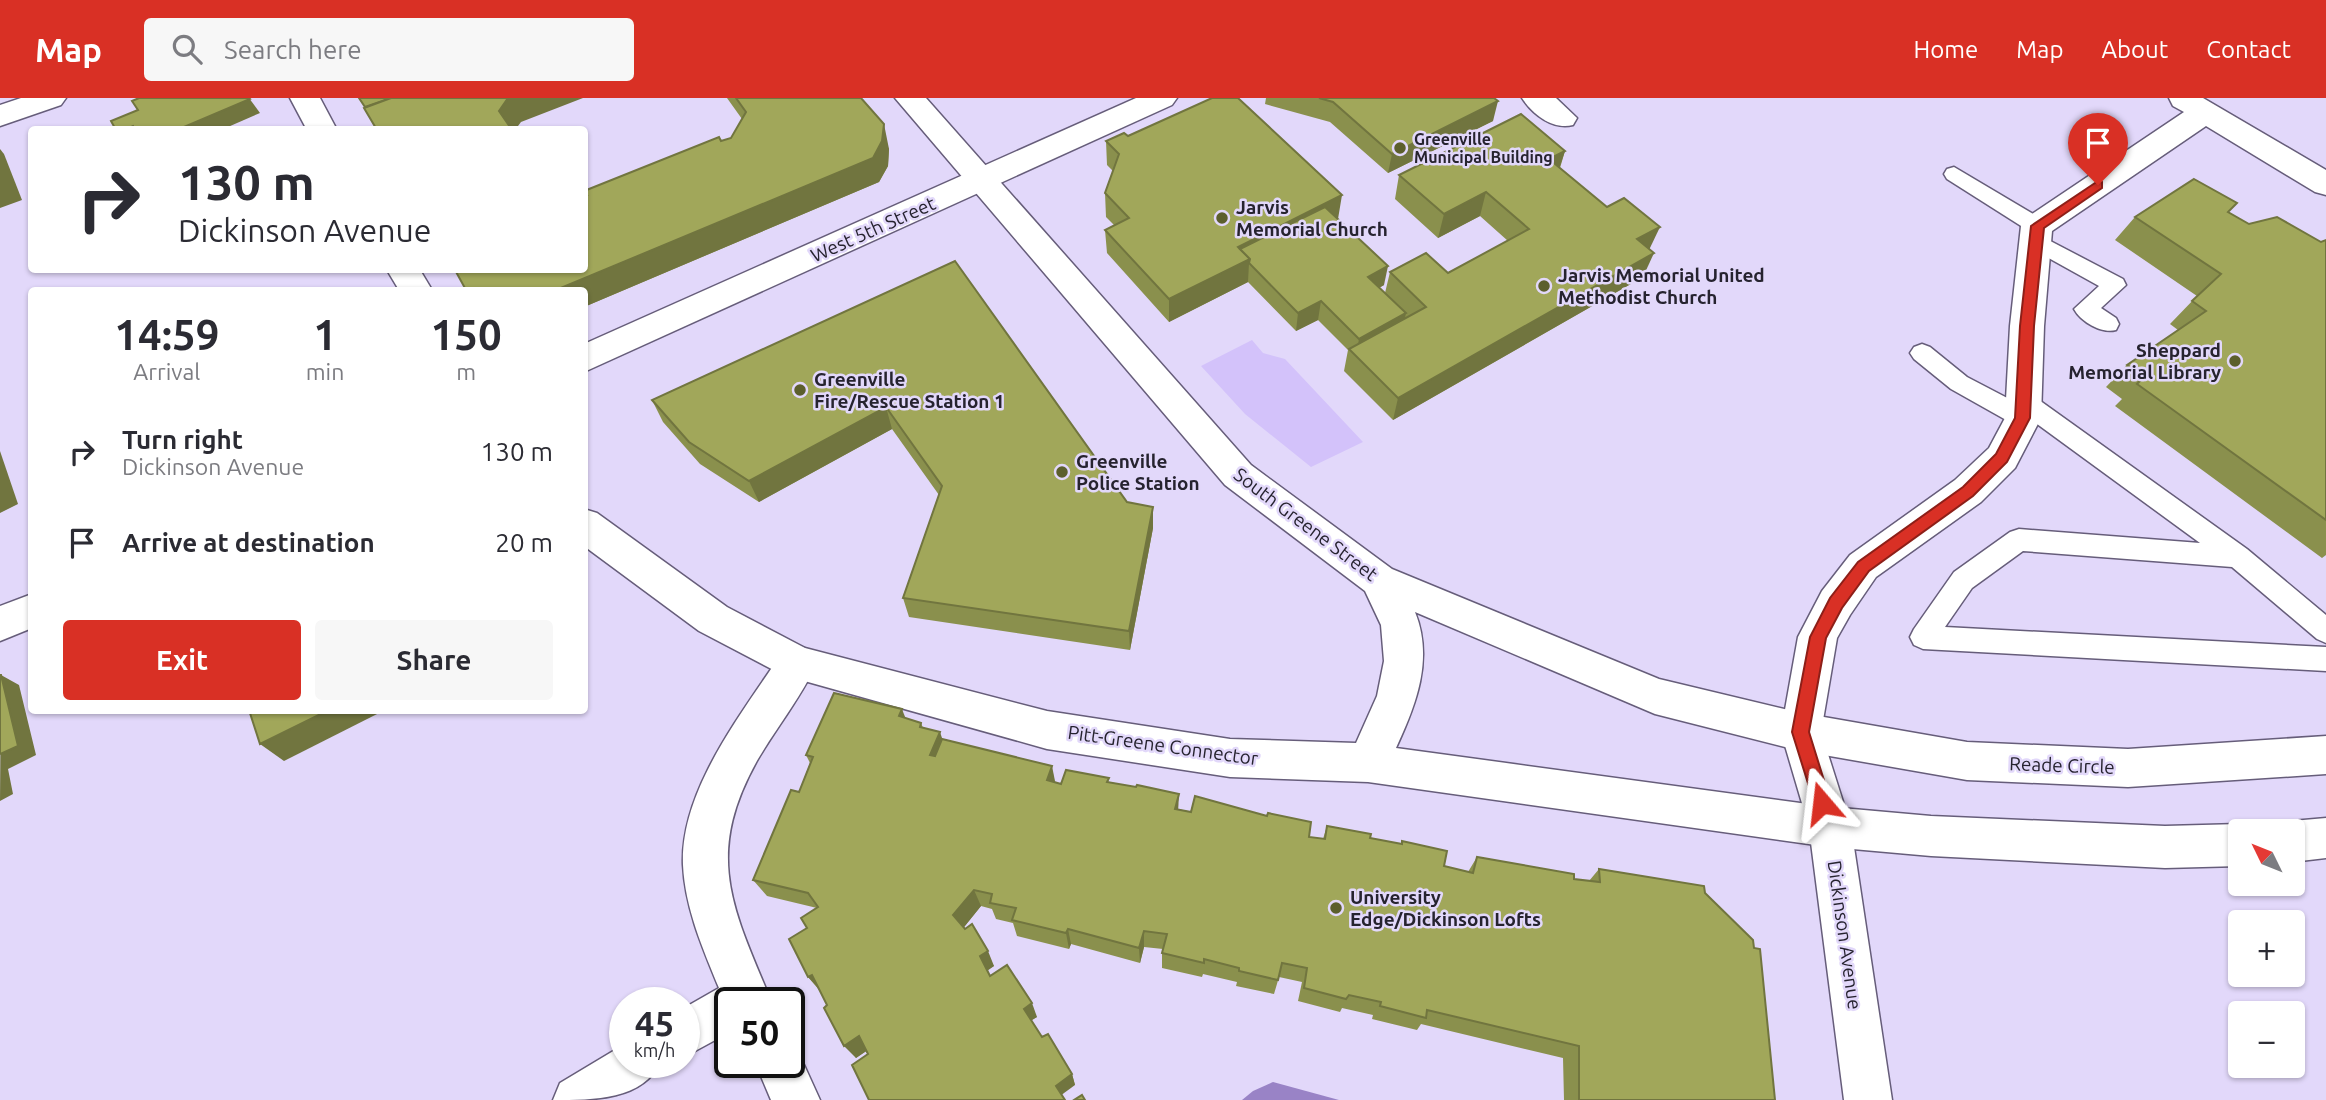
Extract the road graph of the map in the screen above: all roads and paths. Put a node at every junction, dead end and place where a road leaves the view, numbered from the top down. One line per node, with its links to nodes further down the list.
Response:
1 (51, 98): 7 (main road)
2 (305, 98): 9 (main road)
3 (910, 98): 11 (main road, South Greene Street)
4 (1162, 98): 11 (main road, West 5th Street)
5 (1537, 98): 8 (main road)
6 (2193, 105): 12 (main road); 13 (main road)
7 (0, 116)
8 (1562, 118)
9 (320, 126)
10 (1954, 174): 13 (lane)
11 (980, 180): 16 (main road, West 5th Street); 20 (main road, South Greene Street)
12 (2326, 184)
13 (2036, 233): 14 (lane); 17 (main road, Dickinson Avenue)
14 (2108, 324)
15 (1922, 353): 17 (lane)
16 (588, 357)
17 (2023, 410): 19 (lane); 26 (main road, Dickinson Avenue)
18 (588, 527): 25 (main road, Pitt-Greene Connector)
19 (2238, 557): 23 (lane); 24 (lane)
20 (1379, 580): 26 (main road, South Greene Street); 28 (main road)
21 (28, 612): 22 (main road)
22 (0, 624)
23 (2326, 631)
24 (2326, 659)
25 (797, 663): 28 (main road, Pitt-Greene Connector); 33 (main road)
26 (1801, 732): 27 (main road, Reade Circle); 29 (main road, Dickinson Avenue)
27 (2326, 755)
28 (1368, 762): 29 (main road, Pitt-Greene Connector)
29 (1830, 827): 32 (main road); 38 (main road, Dickinson Avenue)
30 (2326, 838): 31 (main road)
31 (2305, 840)
32 (2228, 845)
33 (736, 987)
34 (612, 1078): 36 (main road)
35 (786, 1078): 37 (main road)
36 (577, 1100)
37 (796, 1100)
38 (1868, 1100)

